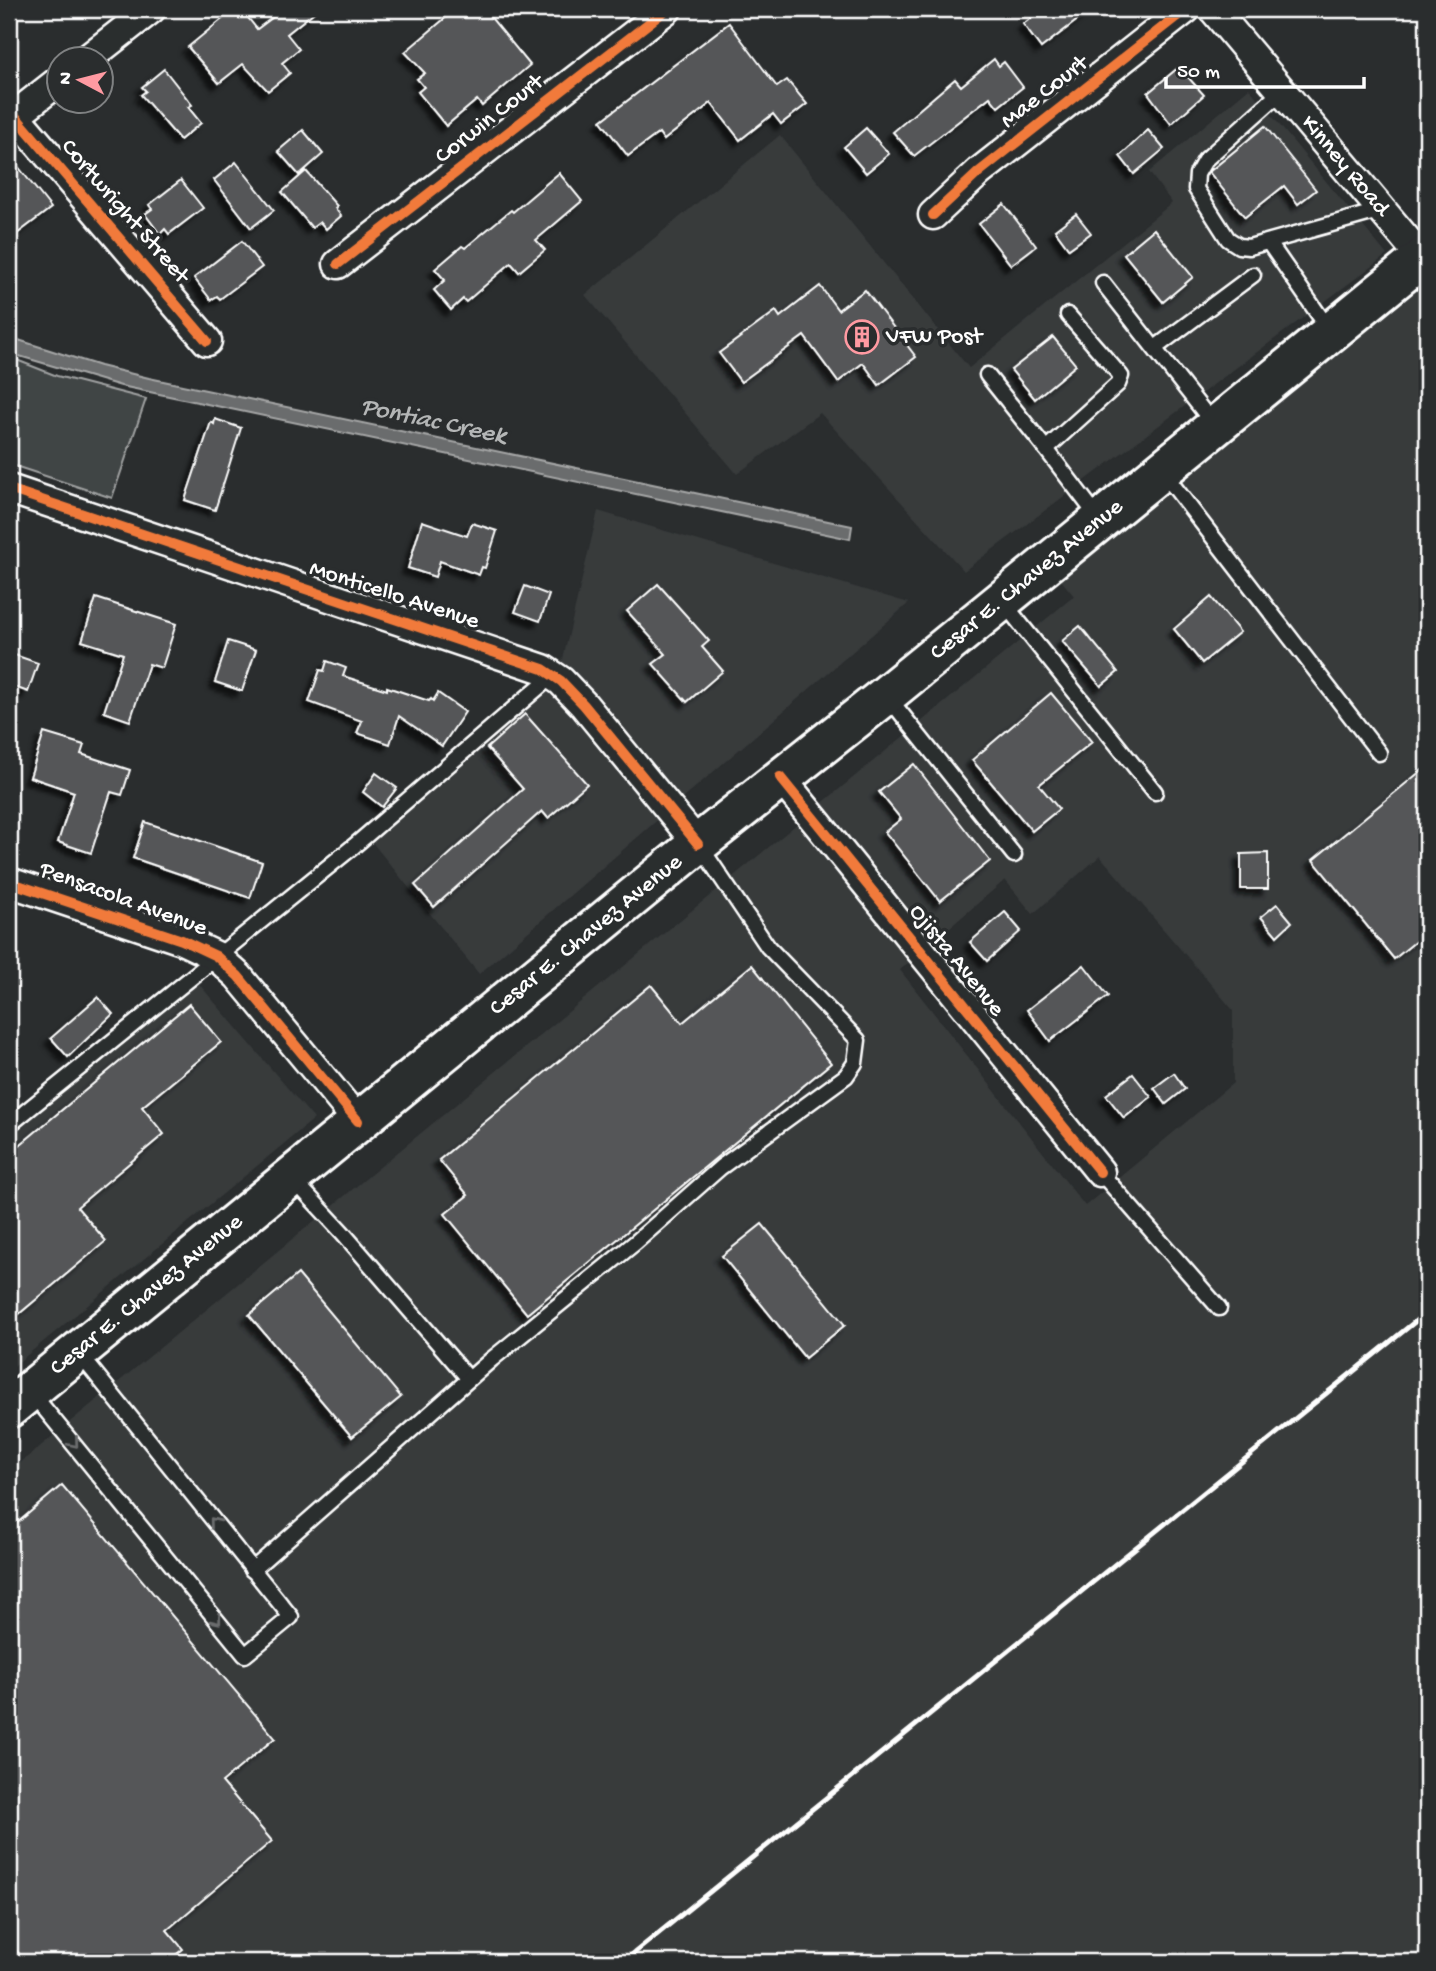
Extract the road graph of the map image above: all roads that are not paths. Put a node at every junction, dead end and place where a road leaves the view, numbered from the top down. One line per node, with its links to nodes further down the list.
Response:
1 (151, 9): 5 (street)
2 (667, 9): 13 (street, Corwin Court)
3 (1186, 9): 10 (street, Mae Court)
4 (1213, 9): 7 (street, Kinney Road)
5 (104, 46)
6 (46, 90): 8 (street)
7 (1282, 91): 9 (street, Kinney Road); 11 (lane)
8 (10, 115): 18 (street, Cortwright Street)
9 (1382, 210): 11 (lane); 12 (street, Kinney Road)
10 (933, 215)
11 (1269, 243): 17 (lane)
12 (1424, 256): 17 (main road, Cesar E. Chavez Avenue)
13 (338, 264)
14 (1253, 275): 19 (lane)
15 (1103, 283): 19 (lane)
16 (1069, 315): 22 (lane)
17 (1331, 332): 21 (main road, Cesar E. Chavez Avenue)
18 (207, 341)
19 (1154, 348): 21 (lane)
20 (987, 375): 22 (lane)
21 (1216, 427): 23 (main road, Cesar E. Chavez Avenue)
22 (1046, 449): 25 (lane)
23 (1161, 470): 25 (main road, Cesar E. Chavez Avenue); 29 (lane)
24 (9, 489): 27 (street, Monticello Avenue)
25 (1100, 520): 26 (main road, Cesar E. Chavez Avenue)
26 (1002, 600): 28 (main road, Cesar E. Chavez Avenue); 31 (lane)
27 (553, 675): 32 (street, Monticello Avenue); 35 (lane)
28 (886, 695): 30 (main road, Cesar E. Chavez Avenue); 33 (lane)
29 (1378, 753)
30 (780, 777): 32 (main road, Cesar E. Chavez Avenue); 38 (street, Ojista Avenue)
31 (1155, 792)
32 (698, 844): 36 (main road, Cesar E. Chavez Avenue); 42 (lane)
33 (1014, 855)
34 (9, 882): 35 (street, Pensacola Avenue)
35 (216, 957): 36 (street, Pensacola Avenue); 37 (lane)
36 (358, 1121): 39 (main road, Cesar E. Chavez Avenue)
37 (9, 1125)
38 (1100, 1172): 40 (lane)
39 (291, 1177): 41 (main road, Cesar E. Chavez Avenue); 42 (lane)
40 (1219, 1308)
41 (78, 1352): 43 (main road, Cesar E. Chavez Avenue); 44 (lane, one-way to 41)
42 (469, 1379): 44 (lane)
43 (17, 1396): 44 (lane, one-way to 44)
44 (253, 1570)

